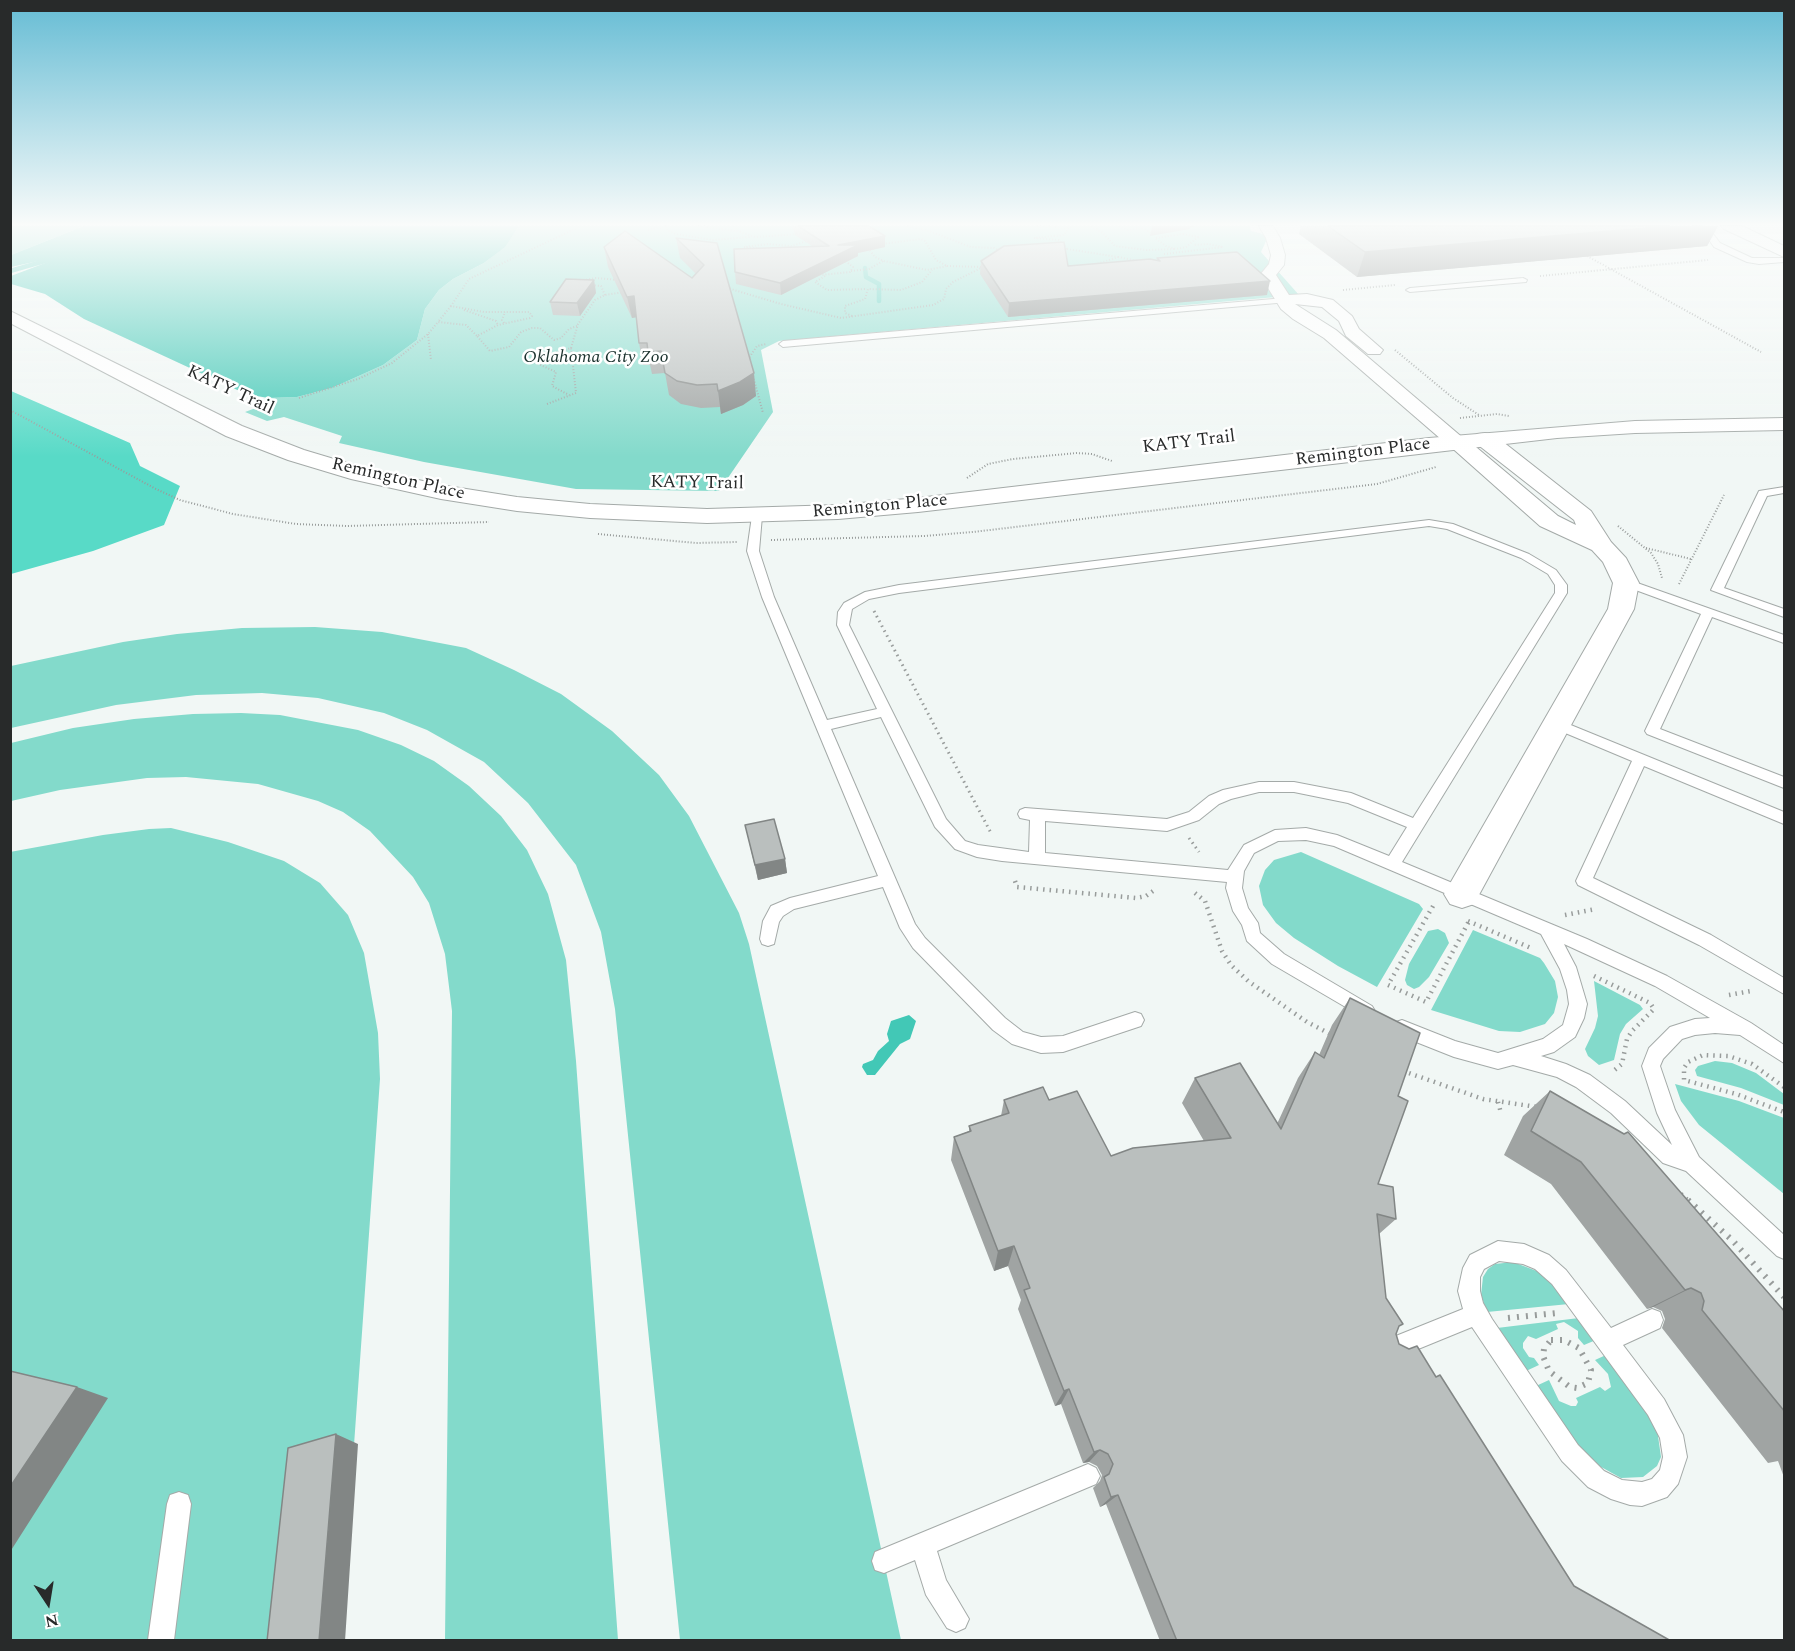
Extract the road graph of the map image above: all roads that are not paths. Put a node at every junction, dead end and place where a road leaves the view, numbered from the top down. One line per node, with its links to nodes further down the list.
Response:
1 (1250, 303): 5 (lane)
2 (1287, 303): 8 (street)
3 (1327, 303): 6 (street)
4 (10, 316): 10 (main road, Remington Place)
5 (783, 344)
6 (1431, 397)
7 (1785, 424): 8 (main road, Remington Place)
8 (1471, 428): 10 (main road, Remington Place); 11 (main road)
9 (1785, 490): 13 (lane)
10 (757, 516): 17 (lane)
11 (1626, 583): 12 (lane); 16 (main road)
12 (1708, 612): 14 (lane); 19 (lane)
13 (1785, 613)
14 (1785, 639)
15 (885, 712): 17 (lane); 21 (lane); 22 (lane)
16 (1556, 724): 18 (lane); 26 (main road)
17 (822, 726): 25 (lane)
18 (1640, 758): 20 (lane); 29 (lane)
19 (1785, 783)
20 (1785, 818)
21 (1416, 825): 22 (lane); 23 (lane)
22 (1037, 858): 24 (lane)
23 (1392, 864): 24 (lane); 26 (lane)
24 (1234, 877): 33 (lane)
25 (886, 880): 28 (lane); 30 (lane)
26 (1466, 908): 27 (lane)
27 (1547, 930): 31 (lane); 33 (lane)
28 (768, 939)
29 (1785, 987)
30 (1135, 1020)
31 (1745, 1029): 32 (lane); 34 (lane)
32 (1785, 1055)
33 (1511, 1057): 34 (lane)
34 (1692, 1164): 35 (lane)
35 (1785, 1249)
36 (1478, 1317): 38 (lane); 38 (lane); 39 (lane)
37 (1652, 1320): 38 (lane)
38 (1608, 1341)
39 (1384, 1352)
40 (1088, 1476): 42 (lane)
41 (179, 1504): 45 (lane)
42 (923, 1545): 43 (lane); 44 (lane)
43 (884, 1561)
44 (956, 1619)
45 (161, 1641)

